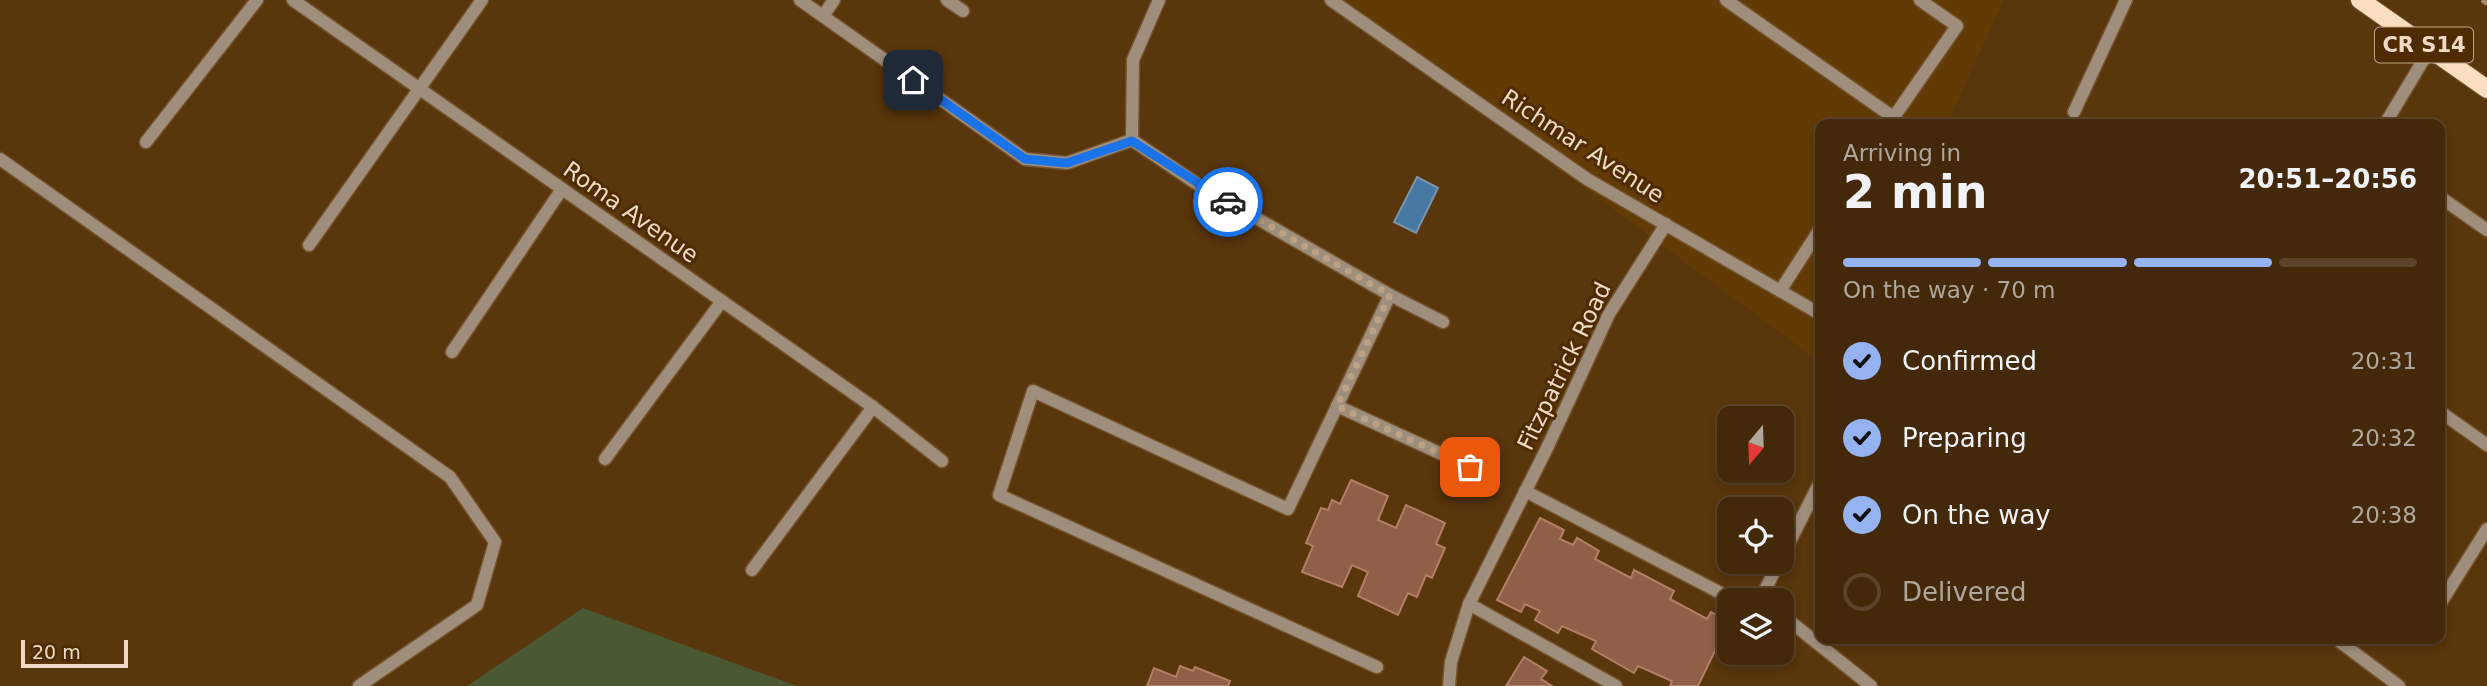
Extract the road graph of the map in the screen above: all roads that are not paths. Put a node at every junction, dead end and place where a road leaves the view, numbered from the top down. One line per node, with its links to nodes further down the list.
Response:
1 (257, 0): 23 (street)
2 (293, 0): 16 (street, Roma Avenue)
3 (482, 0): 16 (street)
4 (800, 0): 14 (street)
5 (834, 0): 14 (street)
6 (947, 0): 13 (street)
7 (1159, 0): 22 (street)
8 (1331, 0): 27 (street, Richmar Avenue)
9 (1726, 0): 19 (street)
10 (1920, 0): 20 (street)
11 (2126, 0): 18 (street)
12 (2360, 0): 15 (main road, CR S14)
13 (963, 11)
14 (823, 16): 22 (street)
15 (2430, 49): 17 (main road, CR S14); 21 (street)
16 (418, 88): 25 (street, Roma Avenue); 30 (street)
17 (2487, 89)
18 (2074, 112)
19 (1888, 119)
20 (1892, 119)
21 (2388, 119)
22 (1132, 141): 32 (street)
23 (146, 142)
24 (0, 159): 57 (street)
25 (562, 189): 33 (street, Roma Avenue); 36 (street)
26 (2445, 201): 28 (street)
27 (1666, 224): 31 (street, Richmar Avenue); 44 (street, Fitzpatrick Road)
28 (2487, 230)
29 (1815, 237): 31 (street)
30 (309, 244)
31 (1780, 291): 34 (street, Richmar Avenue)
32 (1390, 295): 35 (street); 37 (street)
33 (722, 300): 38 (street, Roma Avenue); 41 (street)
34 (1815, 311)
35 (1443, 322)
36 (452, 352)
37 (1337, 406): 43 (street); 56 (street)
38 (873, 407): 42 (street, Roma Avenue); 48 (street)
39 (2445, 415): 40 (street)
40 (2487, 445)
41 (605, 459)
42 (942, 461)
43 (1470, 467)
44 (1525, 491): 49 (street); 51 (street, Fitzpatrick Road)
45 (1815, 492): 47 (street)
46 (2487, 529): 50 (street)
47 (1794, 532)
48 (752, 570)
49 (1717, 591)
50 (2445, 596)
51 (1469, 604): 58 (street, Fitzpatrick Road); 59 (street)
52 (1794, 625): 53 (street)
53 (1815, 641)
54 (1818, 644): 60 (street)
55 (2343, 644): 61 (street)
56 (1377, 667)
57 (359, 686)
58 (1449, 686)
59 (1616, 686)
60 (1871, 686)
61 (2399, 686)

